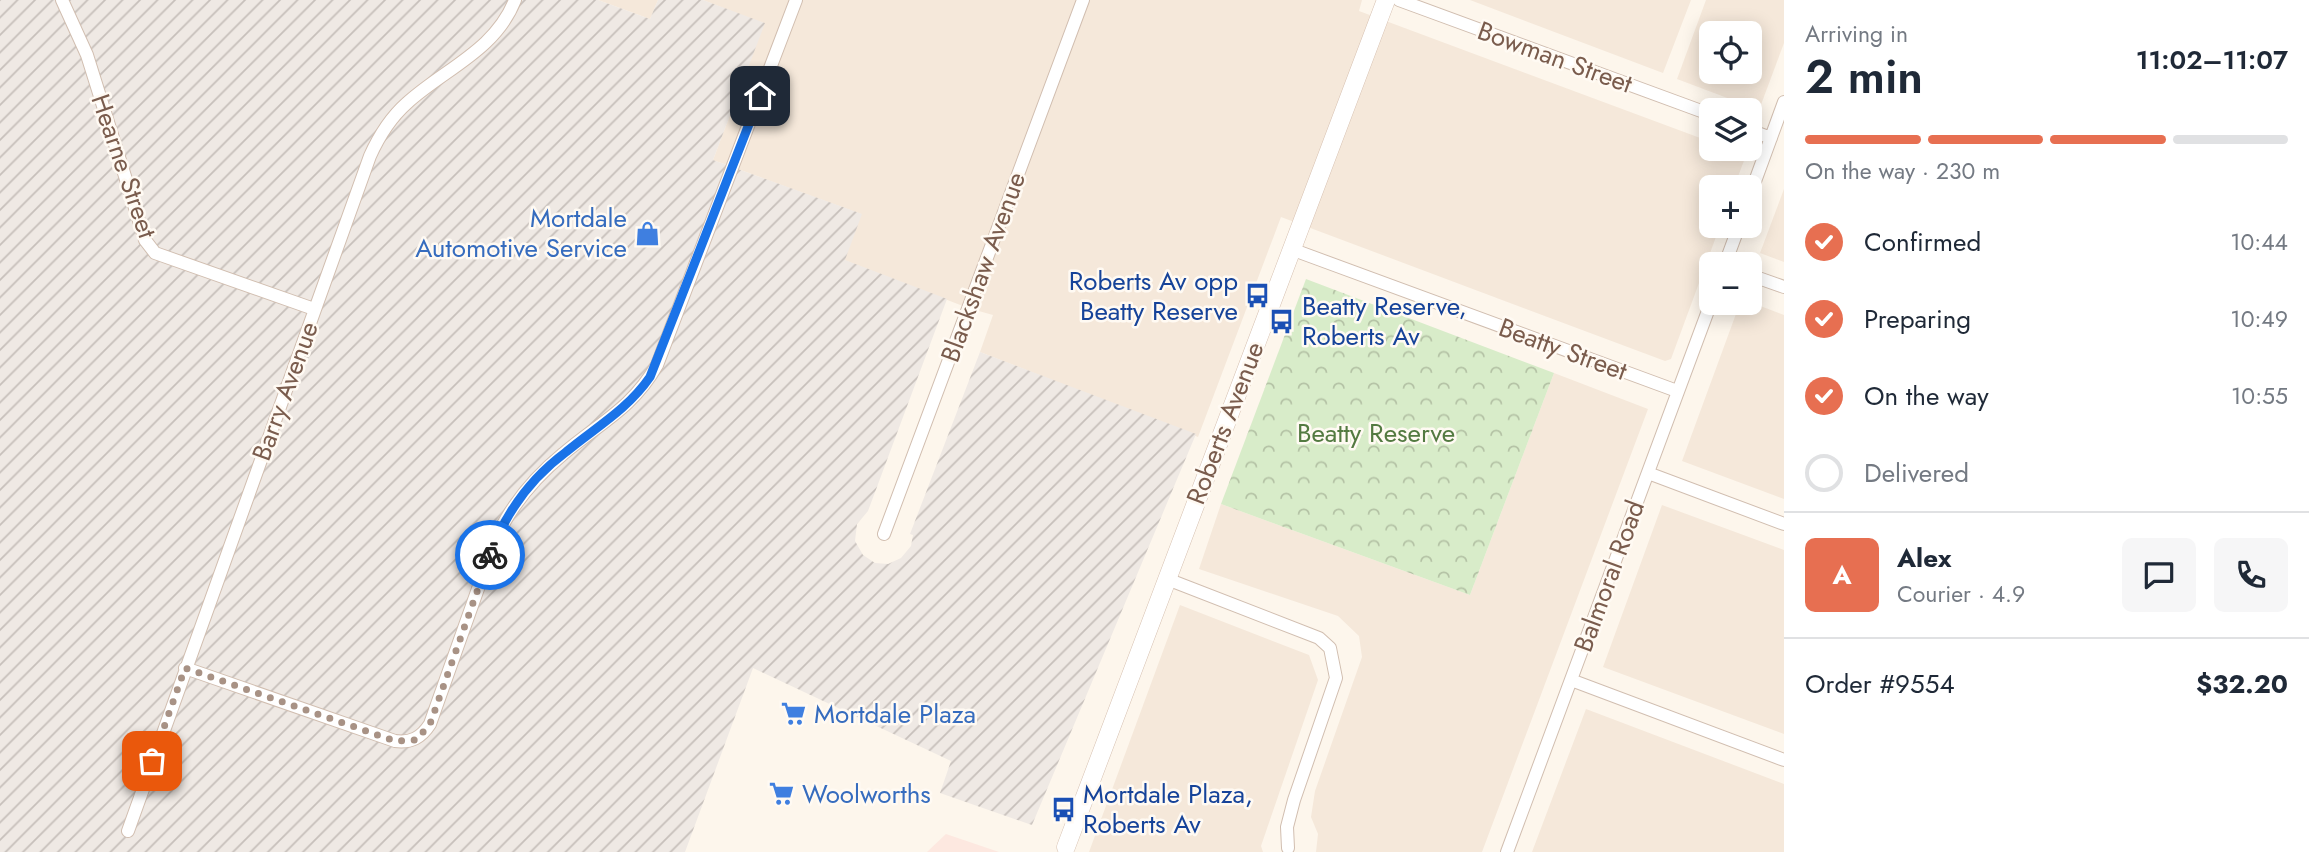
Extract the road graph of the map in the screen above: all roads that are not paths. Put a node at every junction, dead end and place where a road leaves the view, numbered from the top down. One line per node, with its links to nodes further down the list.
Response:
1 (62, 0): 15 (street, Hearne Street)
2 (515, 0): 15 (street, Barry Avenue)
3 (796, 0): 22 (street)
4 (1083, 0): 20 (street, Blackshaw Avenue)
5 (1386, 0): 12 (street, Roberts Avenue)
6 (1399, 0): 8 (street, Bowman Street)
7 (1784, 102): 10 (street)
8 (1699, 111)
9 (1762, 135): 10 (street)
10 (1771, 138): 11 (street)
11 (1757, 175)
12 (1291, 249): 17 (street, Beatty Street); 21 (street, Roberts Avenue)
13 (1762, 280): 14 (street)
14 (1784, 288)
15 (314, 309): 22 (street, Barry Avenue)
16 (1706, 315): 17 (street, Balmoral Road)
17 (1677, 391): 18 (street, Balmoral Road)
18 (1648, 473): 19 (street); 23 (street, Balmoral Road)
19 (1784, 524)
20 (884, 534)
21 (1167, 579): 26 (street); 27 (street, Roberts Avenue)
22 (185, 668): 25 (street, Barry Avenue)
23 (1570, 680): 24 (street); 28 (street, Balmoral Road)
24 (1784, 760)
25 (128, 831)
26 (1288, 848)
27 (1064, 850)
28 (1507, 852)

